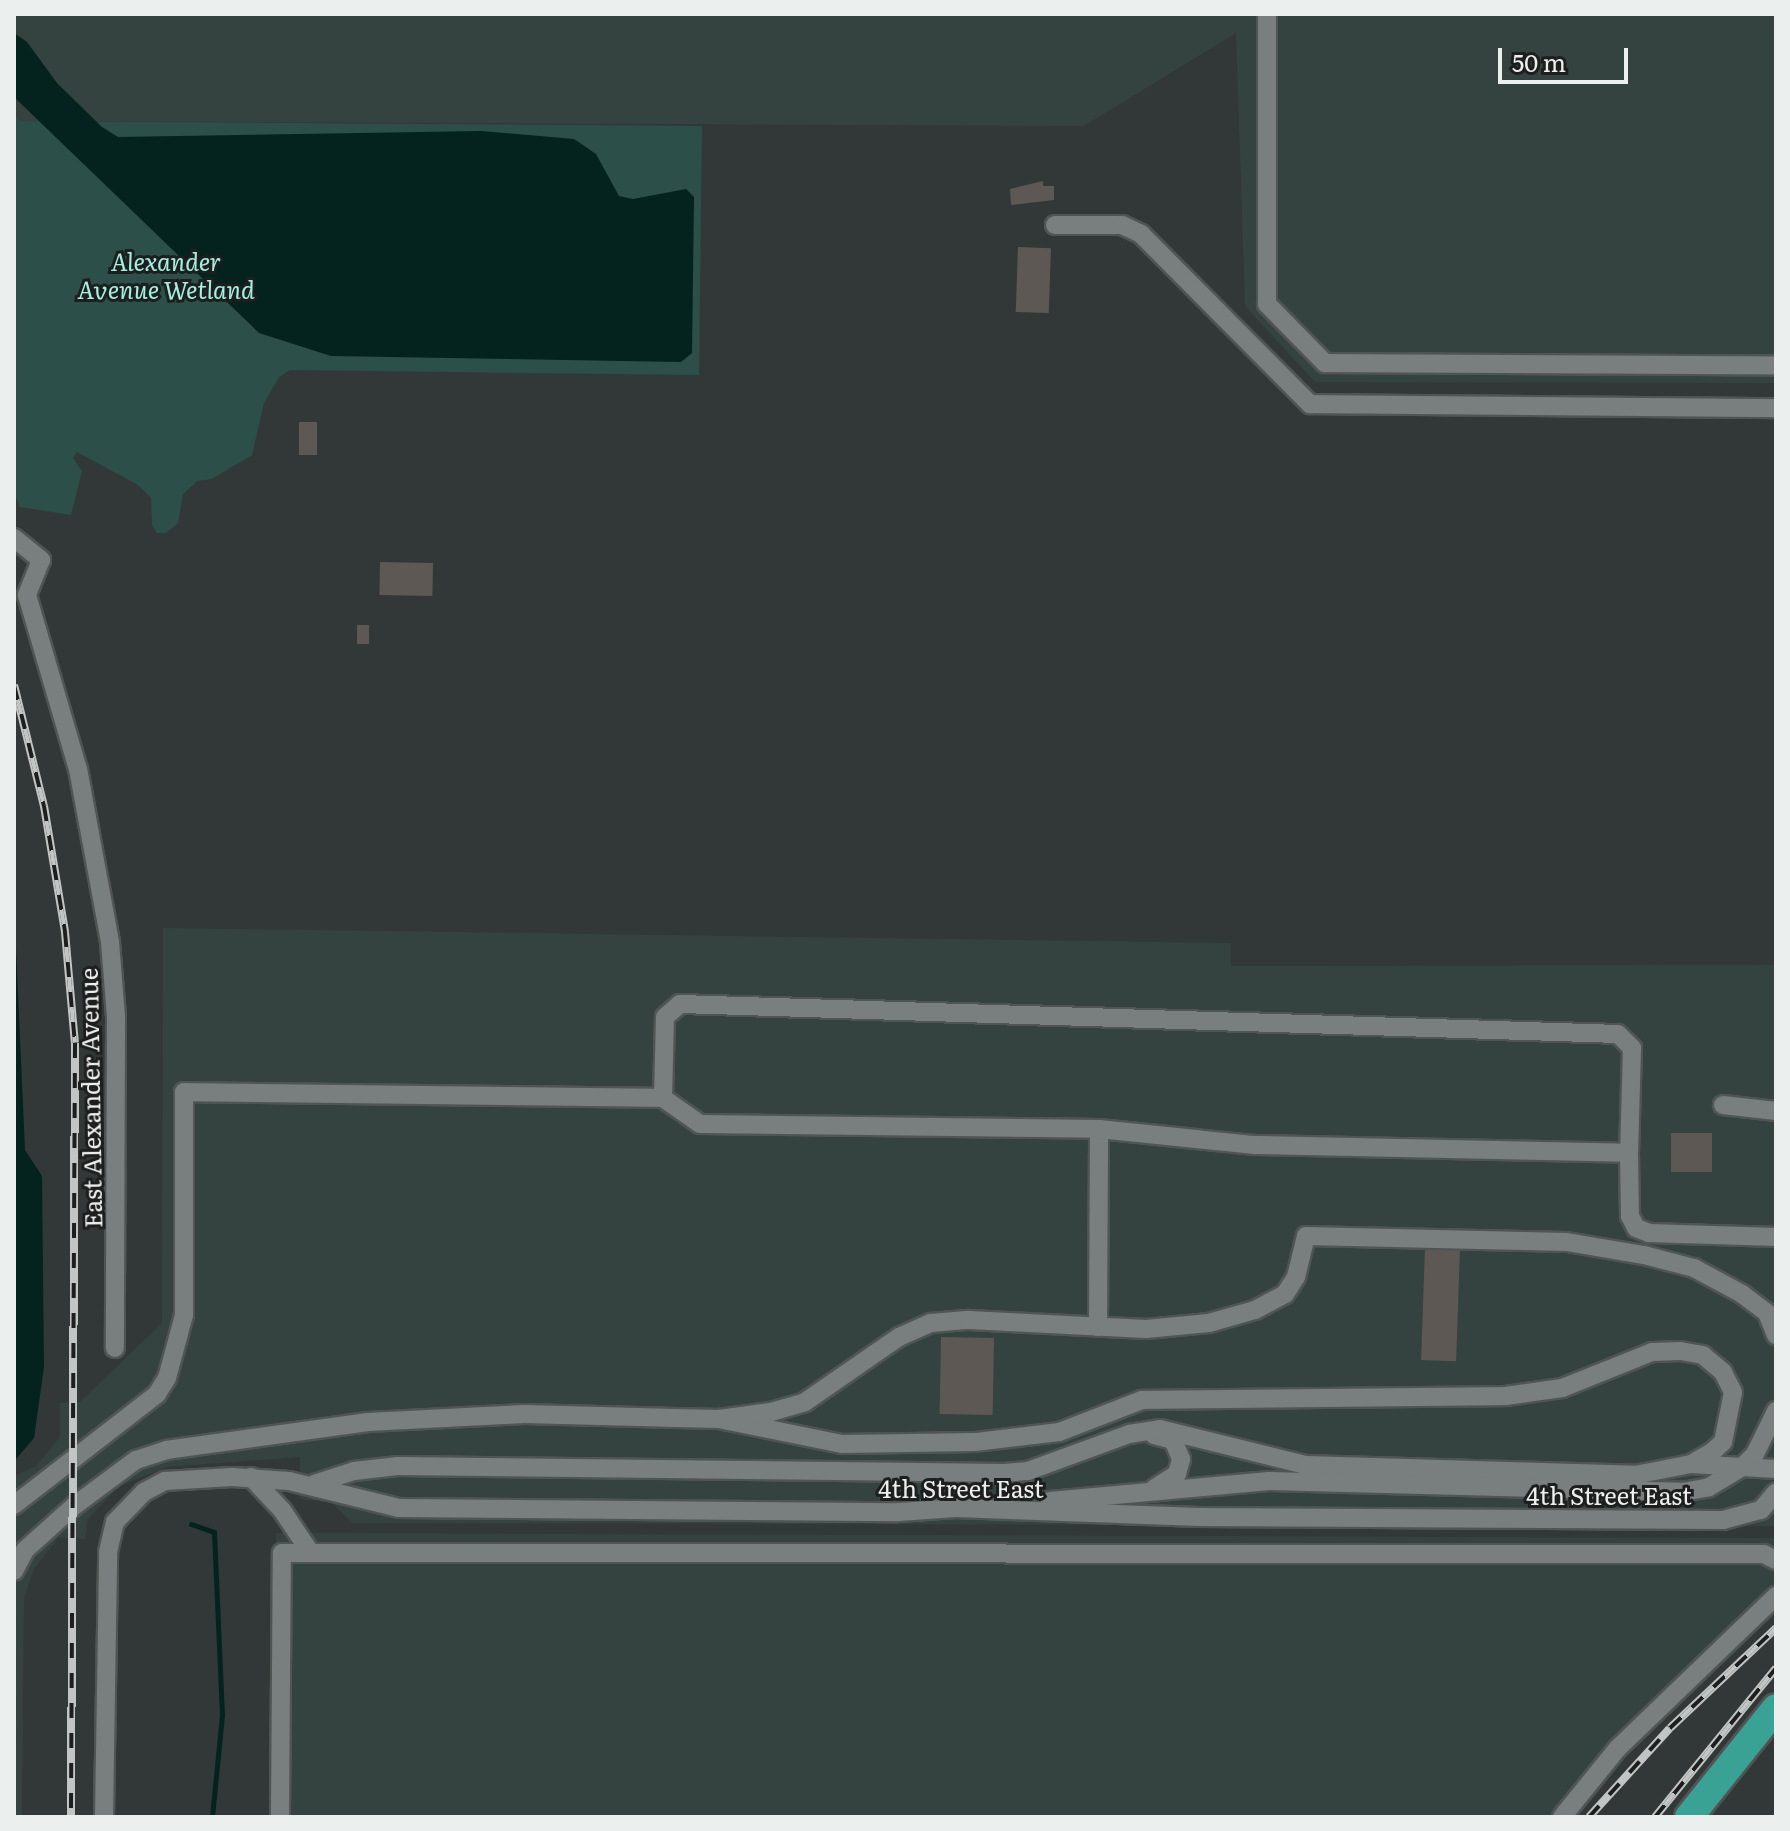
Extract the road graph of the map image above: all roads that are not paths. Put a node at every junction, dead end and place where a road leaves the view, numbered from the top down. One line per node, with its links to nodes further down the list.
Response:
1 (1267, 14): 3 (street)
2 (1055, 225): 4 (street)
3 (1776, 365)
4 (1776, 408)
5 (14, 538): 14 (street, East Alexander Avenue)
6 (663, 1098): 9 (street); 10 (street); 25 (street)
7 (1723, 1105): 8 (street)
8 (1776, 1111)
9 (1099, 1129): 10 (street); 12 (street)
10 (1629, 1153): 11 (street)
11 (1776, 1237)
12 (1098, 1327): 13 (street); 16 (street)
13 (1776, 1335)
14 (115, 1348)
15 (1776, 1411): 19 (street)
16 (719, 1419): 18 (street); 29 (street)
17 (1129, 1434): 18 (street); 22 (street); 24 (street)
18 (1691, 1464): 19 (street)
19 (1741, 1468): 20 (street); 24 (street)
20 (1776, 1469)
21 (251, 1477): 22 (street, 4th Street East); 27 (street); 32 (street, 4th Street East)
22 (314, 1484): 26 (street, 4th Street East)
23 (1776, 1492): 26 (street, 4th Street East)
24 (1141, 1493): 26 (street)
25 (14, 1505)
26 (956, 1508)
27 (310, 1552): 28 (street); 33 (street)
28 (1776, 1560)
29 (14, 1571)
30 (1776, 1596): 34 (street)
31 (1776, 1708): 35 (highway)
32 (104, 1817)
33 (280, 1817)
34 (1562, 1817)
35 (1689, 1817)

